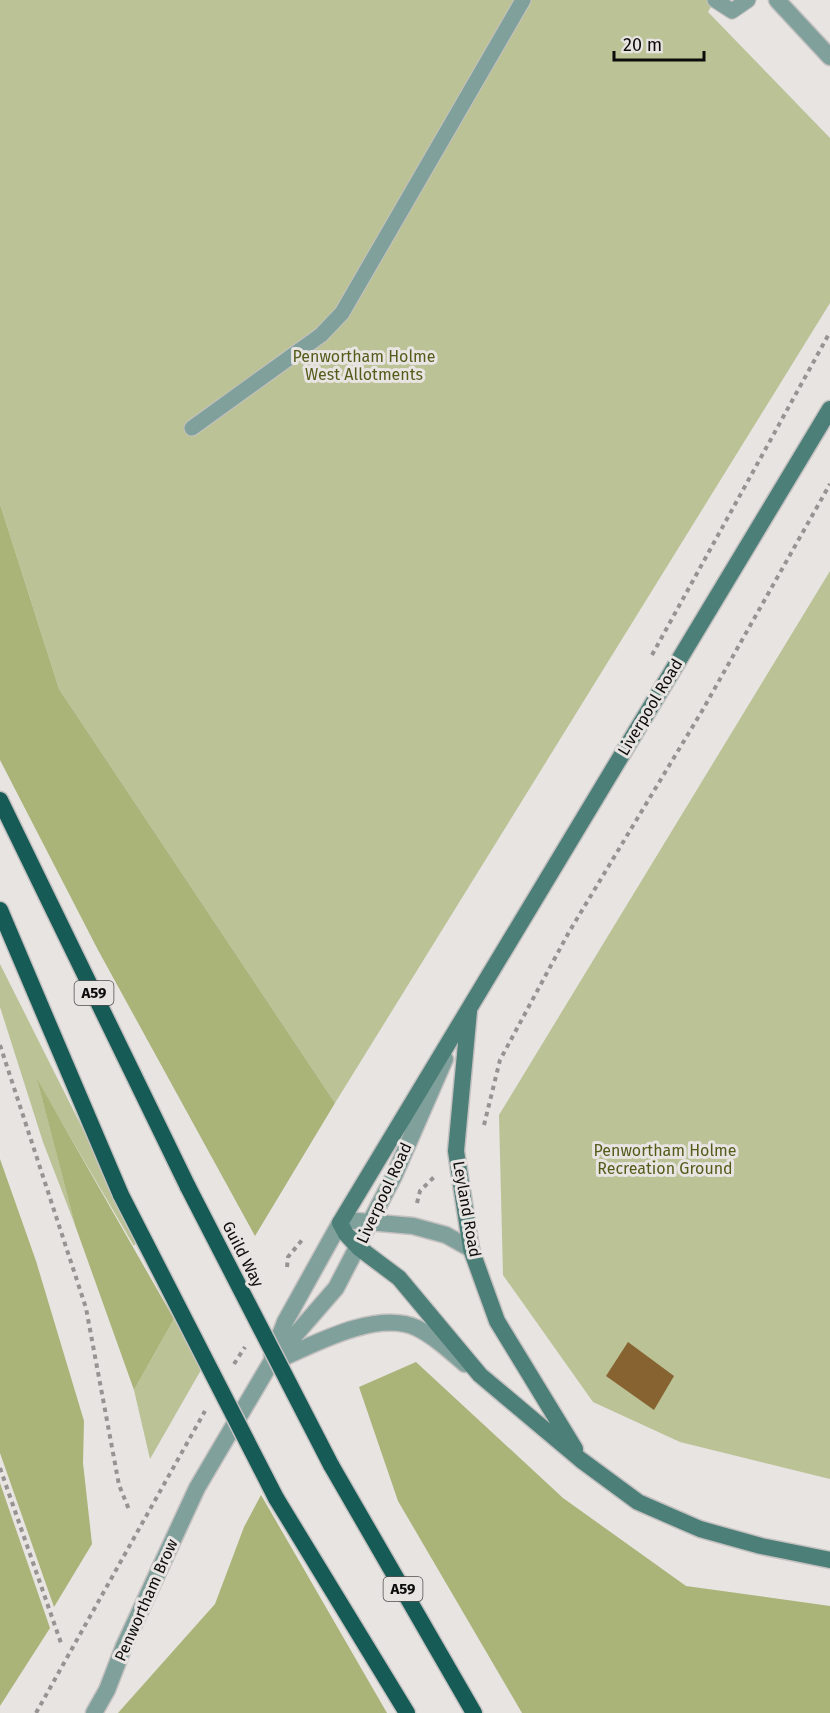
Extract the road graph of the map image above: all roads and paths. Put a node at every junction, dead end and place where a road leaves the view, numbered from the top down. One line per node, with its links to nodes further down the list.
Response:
1 (523, 0): 7 (lane)
2 (715, 0): 3 (lane)
3 (748, 0)
4 (777, 0): 5 (street)
5 (830, 57)
6 (830, 409): 11 (main road, Liverpool Road)
7 (192, 428)
8 (830, 484): 13 (path)
9 (0, 800): 30 (highway, Guild Way / A59, bridge)
10 (0, 910): 29 (highway, bridge)
11 (470, 1004): 14 (street, Liverpool Road); 15 (main road, Liverpool Road); 17 (main road, Leyland Road)
12 (0, 1046): 23 (path)
13 (481, 1136)
14 (371, 1222): 15 (street); 16 (street, Liverpool Road); 17 (street)
15 (340, 1223): 16 (main road, Leyland Road); 18 (street, Liverpool Road)
16 (359, 1248): 18 (street, Liverpool Road); 19 (main road, Leyland Road)
17 (471, 1250): 20 (main road, Leyland Road)
18 (270, 1364): 19 (street); 22 (street, Liverpool Road)
19 (480, 1375): 20 (main road, Leyland Road)
20 (582, 1460): 24 (main road, Leyland Road)
21 (0, 1468): 25 (path)
22 (197, 1488): 28 (street, Penwortham Brow)
23 (130, 1512)
24 (830, 1560)
25 (61, 1643)
26 (69, 1652): 27 (path)
27 (36, 1713)
28 (94, 1713)
29 (407, 1713)
30 (474, 1713)

